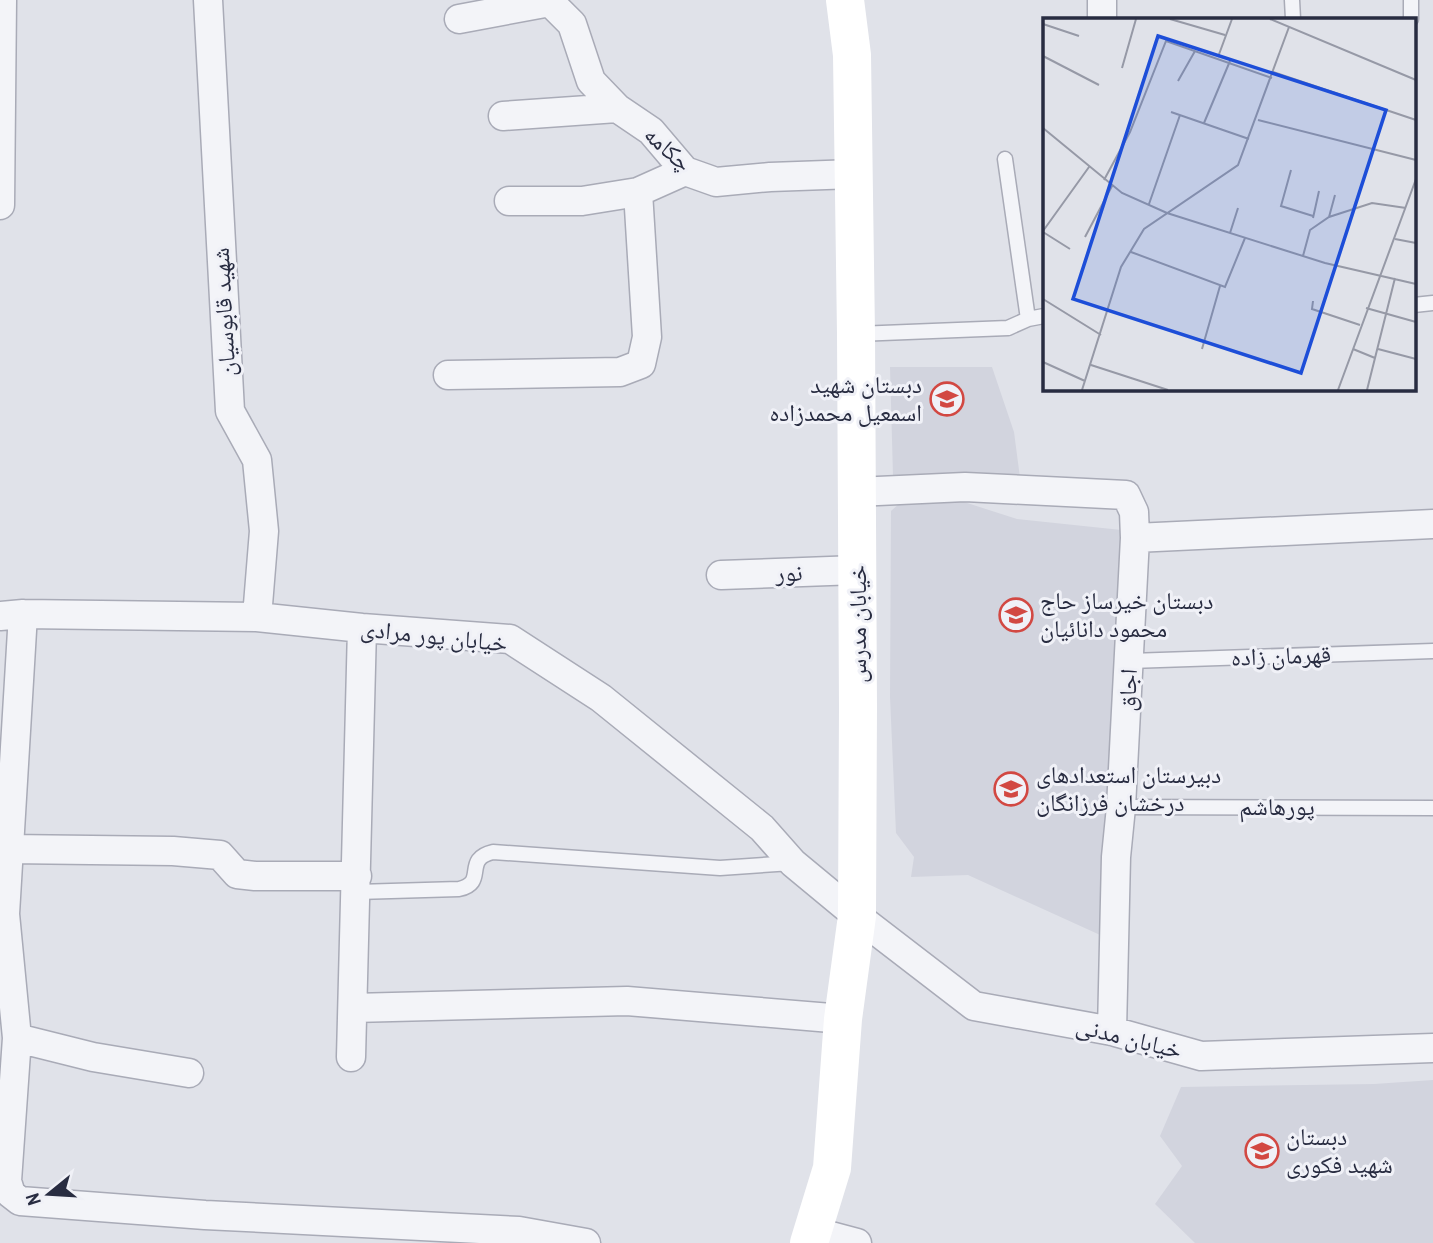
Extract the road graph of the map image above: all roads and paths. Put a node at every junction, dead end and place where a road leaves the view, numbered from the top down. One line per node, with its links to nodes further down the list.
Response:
1 (2, 0): 19 (street)
2 (208, 0): 30 (street, شهید قابوسیان)
3 (845, 0): 16 (main road, خیابان مدرس)
4 (1102, 0): 8 (street)
5 (1292, 0): 9 (lane)
6 (1411, 0): 10 (lane)
7 (549, 1): 11 (street); 12 (street, چکامه)
8 (1102, 18)
9 (1293, 18)
10 (1411, 18)
11 (458, 19)
12 (617, 108): 13 (street); 15 (street, چکامه)
13 (503, 116)
14 (1005, 159): 21 (lane)
15 (685, 171): 16 (street, چکامه); 17 (street)
16 (854, 174): 22 (main road, خیابان مدرس)
17 (638, 192): 18 (street); 23 (street)
18 (509, 201)
19 (0, 205)
20 (1043, 316): 21 (lane)
21 (1028, 319): 22 (lane)
22 (856, 334): 24 (main road, خیابان مدرس)
23 (448, 375)
24 (856, 492): 26 (street, اجاق); 27 (main road, خیابان مدرس)
25 (1433, 524): 26 (street)
26 (1135, 538): 33 (street, اجاق)
27 (857, 570): 28 (street, نور); 40 (main road, خیابان مدرس)
28 (721, 575)
29 (12, 615): 30 (street, خیابان پور مرادی); 36 (street)
30 (257, 617): 31 (street, خیابان پور مرادی)
31 (362, 628): 37 (street, خیابان پور مرادی); 38 (street)
32 (1433, 651): 33 (lane, قهرمان زاده)
33 (1130, 661): 34 (street, اجاق)
34 (1121, 807): 35 (lane, پورهاشم); 43 (street, اجاق)
35 (1433, 808)
36 (9, 849): 38 (street); 39 (street)
37 (793, 863): 38 (lane); 40 (street, خیابان پور مرادی)
38 (357, 884): 41 (street)
39 (3, 914): 44 (street)
40 (857, 916): 42 (main road, خیابان مدرس); 43 (street, خیابان مدنی)
41 (353, 1008): 42 (street); 46 (street)
42 (843, 1018): 48 (main road, خیابان مدرس)
43 (1112, 1031): 45 (street, خیابان مدنی)
44 (17, 1038): 47 (street); 49 (street)
45 (1433, 1048)
46 (351, 1057)
47 (190, 1073)
48 (811, 1237): 50 (street)
49 (586, 1243)
50 (857, 1243)

